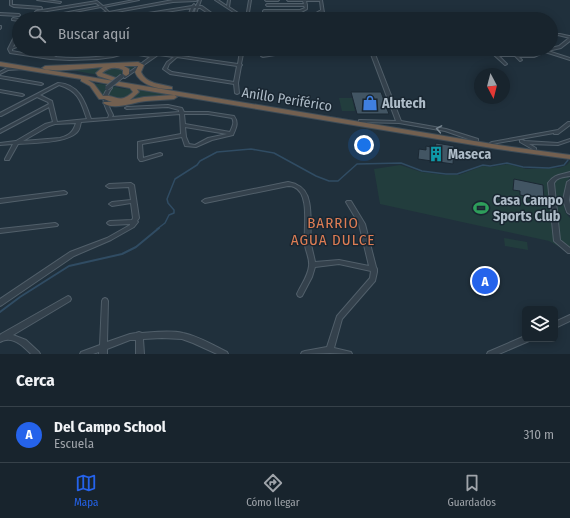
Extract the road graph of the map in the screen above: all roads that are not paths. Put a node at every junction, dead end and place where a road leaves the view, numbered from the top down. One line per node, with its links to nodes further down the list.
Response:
1 (11, 0): 23 (street)
2 (38, 0): 15 (street)
3 (138, 0): 19 (street)
4 (146, 0): 16 (street)
5 (196, 0): 16 (street); 20 (street)
6 (200, 0): 21 (street)
7 (216, 0): 22 (street)
8 (229, 0): 22 (street)
9 (250, 0): 36 (street)
10 (266, 0): 11 (street)
11 (278, 0)
12 (288, 0): 13 (street)
13 (304, 0): 14 (street); 18 (street)
14 (321, 0): 27 (street)
15 (60, 2)
16 (151, 5): 24 (street); 30 (street)
17 (267, 5): 18 (street)
18 (306, 5): 26 (street)
19 (103, 6): 28 (street); 29 (street); 30 (street)
20 (192, 7): 21 (street); 24 (street); 32 (street)
21 (198, 7): 33 (street); 34 (street)
22 (228, 7): 35 (street)
23 (41, 8)
24 (159, 11): 31 (street)
25 (264, 11): 26 (street)
26 (302, 11)
27 (322, 11)
28 (36, 12)
29 (71, 12)
30 (109, 12)
31 (152, 12)
32 (190, 12)
33 (196, 12)
34 (208, 12)
35 (236, 12)
36 (247, 12)
37 (0, 14): 38 (street)
38 (12, 15)
39 (558, 35): 40 (street)
40 (570, 38): 42 (street)
41 (12, 44): 43 (street)
42 (558, 47)
43 (10, 49): 44 (street)
44 (12, 52)
45 (570, 55): 56 (street)
46 (35, 56): 57 (street)
47 (53, 56): 57 (street)
48 (110, 56): 57 (street)
49 (150, 56): 61 (street)
50 (177, 56): 62 (street); 73 (street)
51 (241, 56): 62 (street)
52 (374, 56): 93 (street)
53 (497, 56): 63 (street)
54 (516, 56): 59 (street)
55 (558, 56): 56 (street)
56 (562, 57): 58 (street)
57 (50, 58)
58 (570, 59)
59 (520, 60)
60 (0, 61): 65 (highway, Anillo Periférico)
61 (140, 63): 65 (highway); 70 (street); 77 (highway)
62 (240, 64): 73 (street)
63 (505, 64)
64 (1, 66): 66 (street); 67 (highway, Anillo Periférico); 68 (street)
65 (43, 68): 72 (highway, Anillo Periférico)
66 (10, 69): 67 (street); 68 (street)
67 (26, 69): 69 (highway, Anillo Periférico)
68 (0, 72)
69 (69, 76): 75 (highway, Anillo Periférico); 82 (highway)
70 (125, 76): 72 (highway); 82 (street, bridge)
71 (0, 77): 74 (street)
72 (114, 80): 77 (highway, Anillo Periférico)
73 (236, 83): 78 (street)
74 (41, 84)
75 (133, 87): 81 (highway, Anillo Periférico); 82 (highway)
76 (0, 91): 79 (street)
77 (187, 92): 92 (highway, Anillo Periférico)
78 (237, 93)
79 (22, 95)
80 (38, 96): 83 (street); 88 (street); 90 (street)
81 (200, 98): 84 (highway); 109 (highway, Anillo Periférico)
82 (104, 99): 84 (highway); 86 (street)
83 (51, 104): 94 (street); 97 (street)
84 (117, 104): 86 (highway)
85 (127, 108): 87 (street)
86 (109, 110): 89 (street)
87 (182, 113): 89 (street); 96 (street); 98 (street)
88 (0, 115)
89 (110, 118): 90 (street)
90 (90, 120): 91 (street)
91 (79, 121): 94 (street); 103 (street)
92 (361, 121): 93 (street); 100 (highway, Anillo Periférico)
93 (399, 122): 100 (street, one-way to 93)
94 (55, 123): 103 (street)
95 (570, 123): 101 (street)
96 (183, 125): 98 (street); 99 (street)
97 (0, 132)
98 (231, 134): 99 (street)
99 (184, 135): 108 (street)
100 (476, 140): 104 (highway, Anillo Periférico)
101 (520, 140): 102 (street); 104 (street); 106 (street)
102 (570, 140)
103 (16, 143): 105 (street); 110 (street)
104 (492, 143): 106 (highway, Anillo Periférico)
105 (0, 144)
106 (534, 149): 107 (highway, Anillo Periférico)
107 (570, 153)
108 (160, 154)
109 (570, 157)
110 (7, 159)
111 (570, 174): 125 (street)
112 (570, 182): 120 (street)
113 (109, 186): 116 (street)
114 (64, 193): 115 (street)
115 (0, 201)
116 (133, 201): 119 (street); 121 (street)
117 (205, 201): 126 (street)
118 (349, 202): 127 (street)
119 (112, 204)
120 (570, 212)
121 (134, 222): 122 (street); 131 (street)
122 (110, 223)
123 (55, 225): 124 (street)
124 (0, 232)
125 (570, 251)
126 (312, 265): 127 (street); 128 (street)
127 (374, 269): 137 (street)
128 (300, 294)
129 (68, 299): 135 (street)
130 (105, 300): 138 (street)
131 (0, 303)
132 (570, 318): 133 (street)
133 (558, 324)
134 (139, 336): 138 (street); 141 (street); 142 (street)
135 (2, 338): 139 (street)
136 (522, 341): 145 (street)
137 (330, 350): 143 (street); 144 (street)
138 (103, 351): 140 (street)
139 (36, 354)
140 (84, 354)
141 (140, 354)
142 (224, 354)
143 (305, 354)
144 (348, 354)
145 (491, 354)

